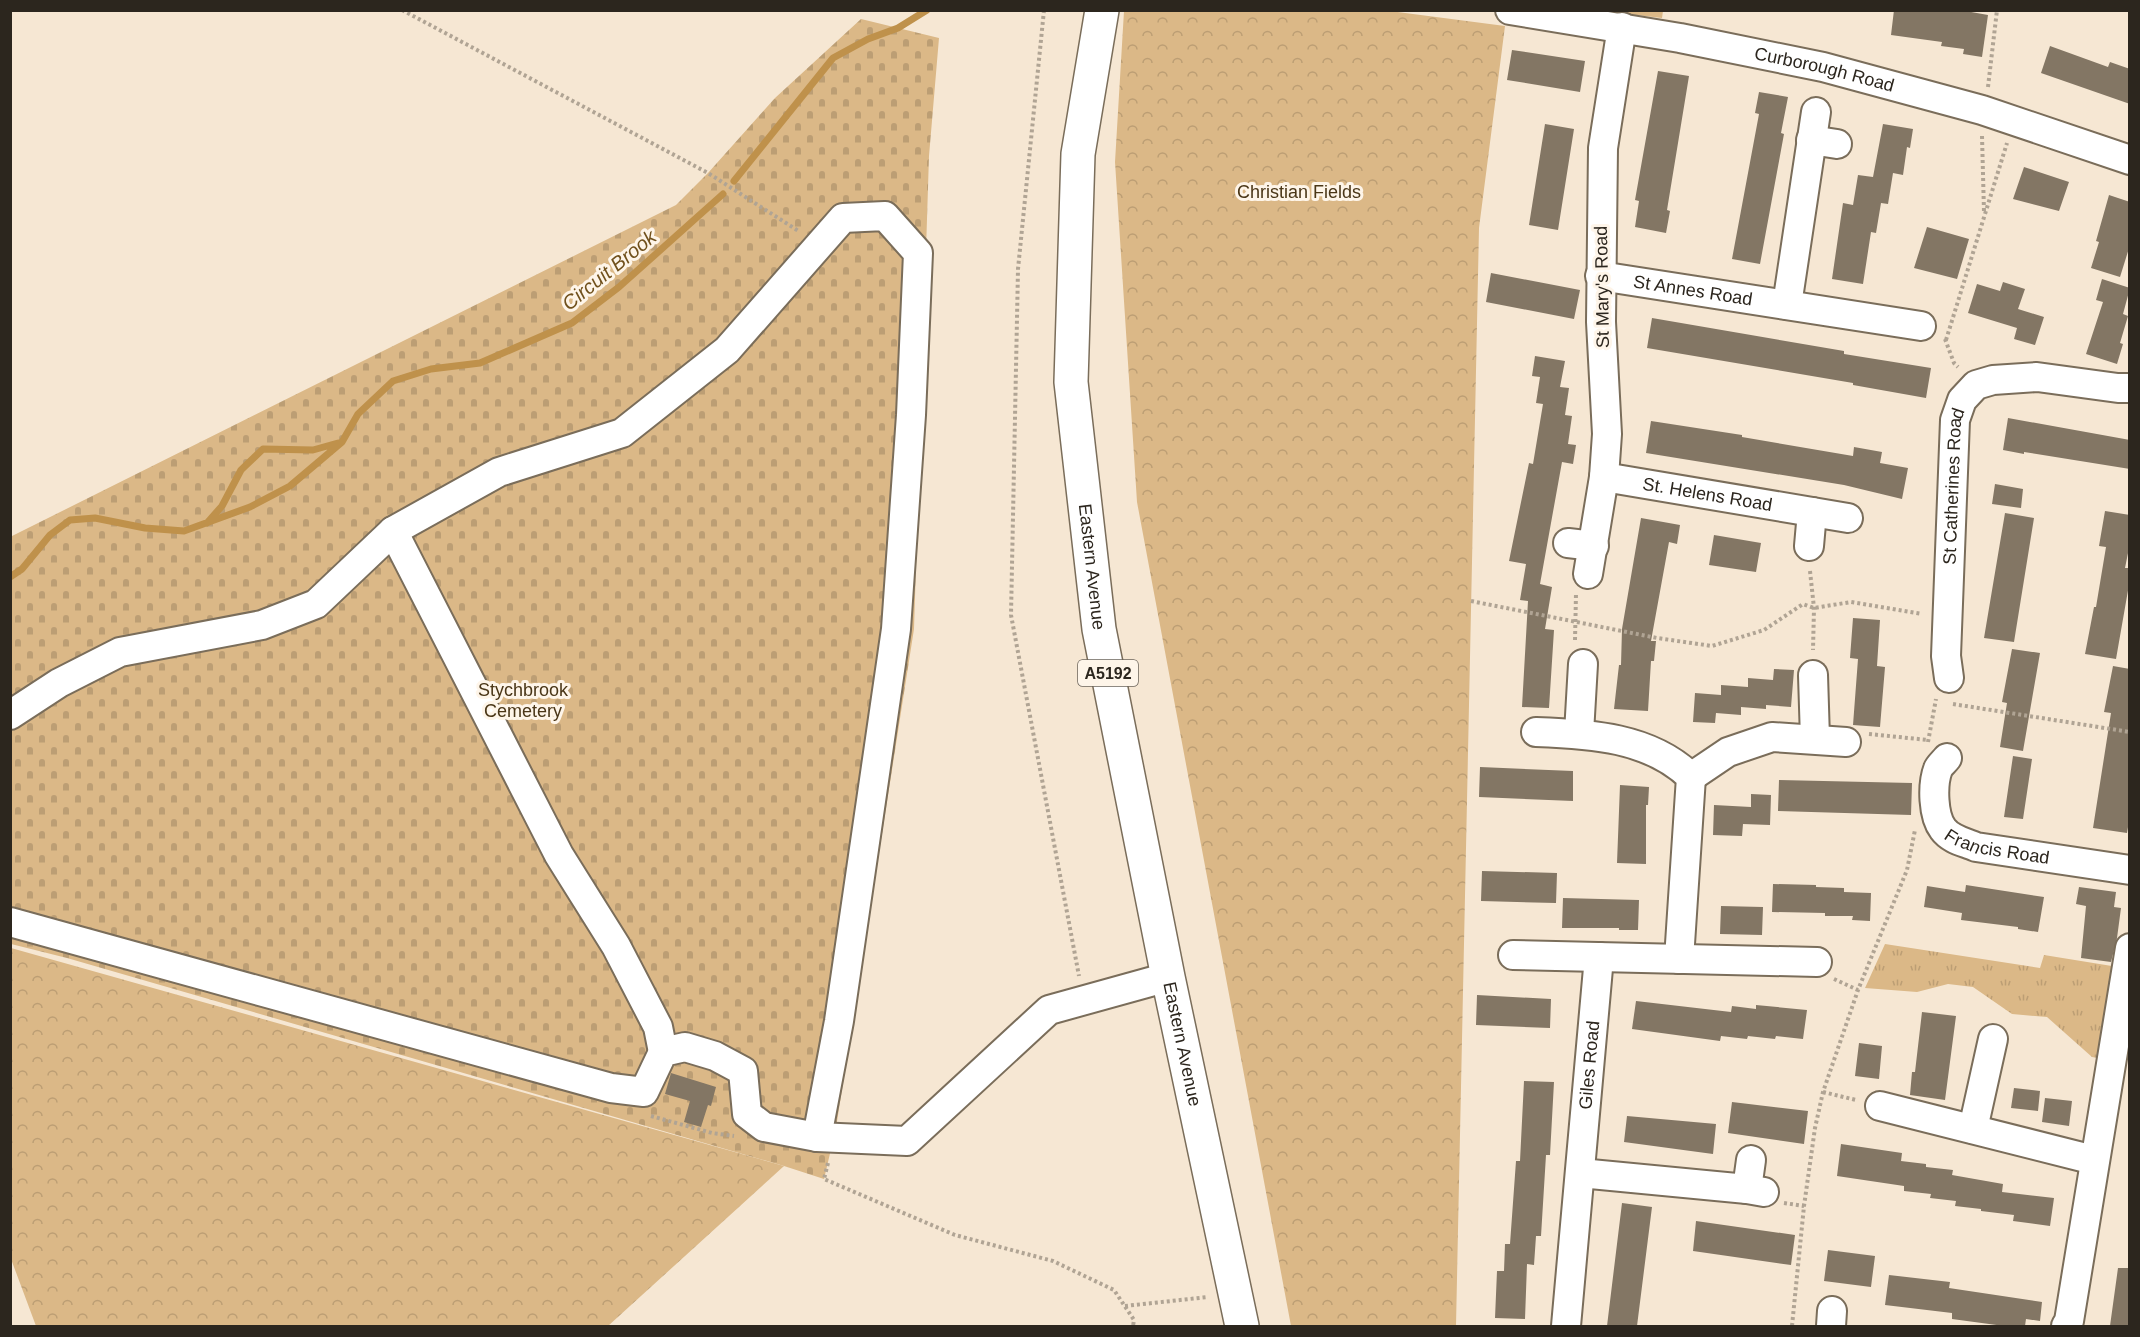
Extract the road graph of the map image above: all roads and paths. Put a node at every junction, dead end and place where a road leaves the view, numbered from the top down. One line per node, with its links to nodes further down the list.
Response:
1 (402, 10): 9 (path)
2 (1044, 10): 44 (path)
3 (1102, 10): 43 (highway, Eastern Avenue / A5192)
4 (1510, 10): 5 (street, Curborough Road)
5 (1622, 27): 6 (street, Curborough Road); 10 (street, St Mary's Road)
6 (2014, 121): 8 (street, Curborough Road); 12 (path)
7 (1821, 132): 11 (street)
8 (2130, 160)
9 (821, 245): 17 (street); 52 (street)
10 (1600, 276): 11 (street, St Annes Road); 14 (street, St Mary's Road)
11 (1787, 305): 12 (street, St Annes Road)
12 (1920, 325)
13 (2130, 387): 22 (street, St Catherines Road)
14 (1604, 477): 15 (street, St. Helens Road); 19 (street, St Mary's Road)
15 (1812, 512): 16 (street, St. Helens Road); 18 (street)
16 (1848, 519)
17 (393, 531): 27 (street); 46 (street)
18 (1809, 546): 21 (path)
19 (1583, 554): 23 (path)
20 (1471, 601): 23 (path)
21 (1814, 608): 22 (path); 23 (path); 25 (path)
22 (1947, 618): 26 (street, St Catherines Road)
23 (1576, 620): 24 (path)
24 (1582, 664): 30 (street)
25 (1813, 675): 31 (street)
26 (1942, 689): 29 (path); 33 (path)
27 (10, 715)
28 (1536, 732): 30 (street)
29 (2130, 732)
30 (1579, 733): 34 (street)
31 (1815, 739): 32 (street); 34 (street)
32 (1846, 742): 33 (path)
33 (1934, 749): 36 (street, Francis Road)
34 (1691, 777): 42 (street)
35 (1916, 828): 47 (path)
36 (2130, 870)
37 (10, 922): 46 (street)
38 (2130, 948): 54 (street)
39 (1513, 955): 41 (street)
40 (1800, 955): 42 (street)
41 (1599, 957): 42 (street); 55 (street, Giles Road)
42 (1679, 959)
43 (1168, 977): 52 (street); 56 (highway, Eastern Avenue / A5192)
44 (1080, 980)
45 (1993, 1039): 50 (street)
46 (663, 1052): 52 (street)
47 (1823, 1092): 48 (path); 61 (path)
48 (1880, 1106): 50 (street)
49 (645, 1114): 51 (path)
50 (1973, 1129): 54 (street)
51 (736, 1137)
52 (823, 1149): 57 (path)
53 (1750, 1160): 55 (street)
54 (2094, 1160): 62 (street)
55 (1580, 1173): 60 (street, Giles Road)
56 (1235, 1293): 57 (path); 59 (highway, Eastern Avenue / A5192)
57 (1125, 1306): 58 (path)
58 (1133, 1326)
59 (1242, 1326)
60 (1566, 1326)
61 (1792, 1326)
62 (2066, 1326)

